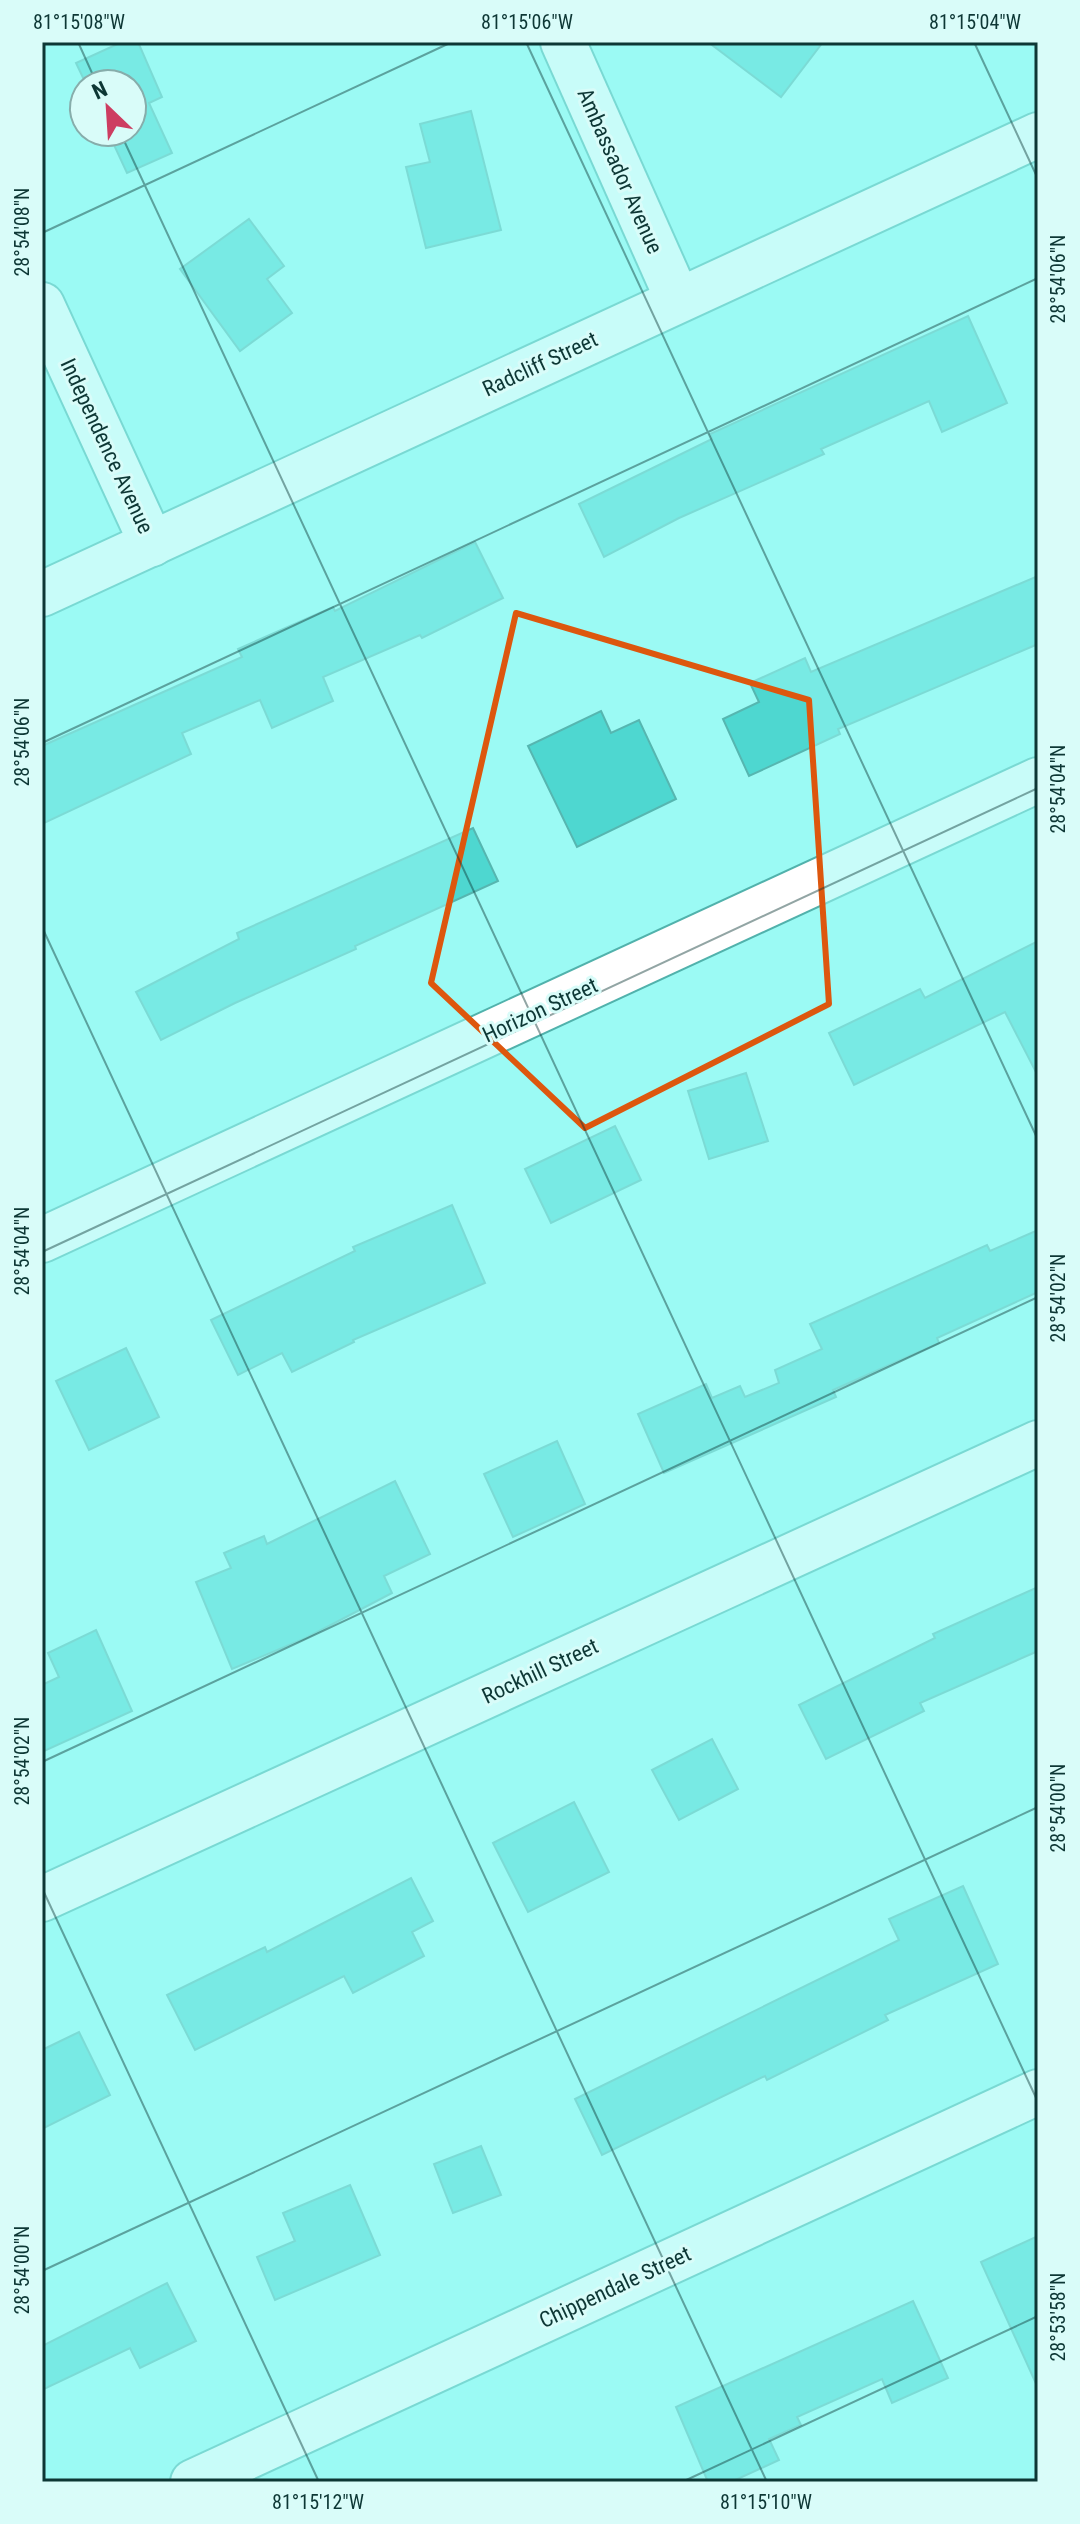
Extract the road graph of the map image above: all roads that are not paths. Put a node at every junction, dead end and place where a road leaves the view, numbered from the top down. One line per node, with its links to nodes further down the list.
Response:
1 (563, 42): 3 (street, Ambassador Avenue)
2 (1038, 135): 3 (street, Radcliff Street)
3 (678, 300): 5 (street, Radcliff Street)
4 (42, 305): 5 (street, Independence Avenue)
5 (152, 544): 6 (street, Radcliff Street)
6 (42, 594)
7 (1038, 780): 8 (street, Horizon Street)
8 (42, 1240)
9 (1038, 1443): 10 (street, Rockhill Street)
10 (42, 1899)
11 (1038, 2092): 12 (street, Chippendale Street)
12 (193, 2482)

